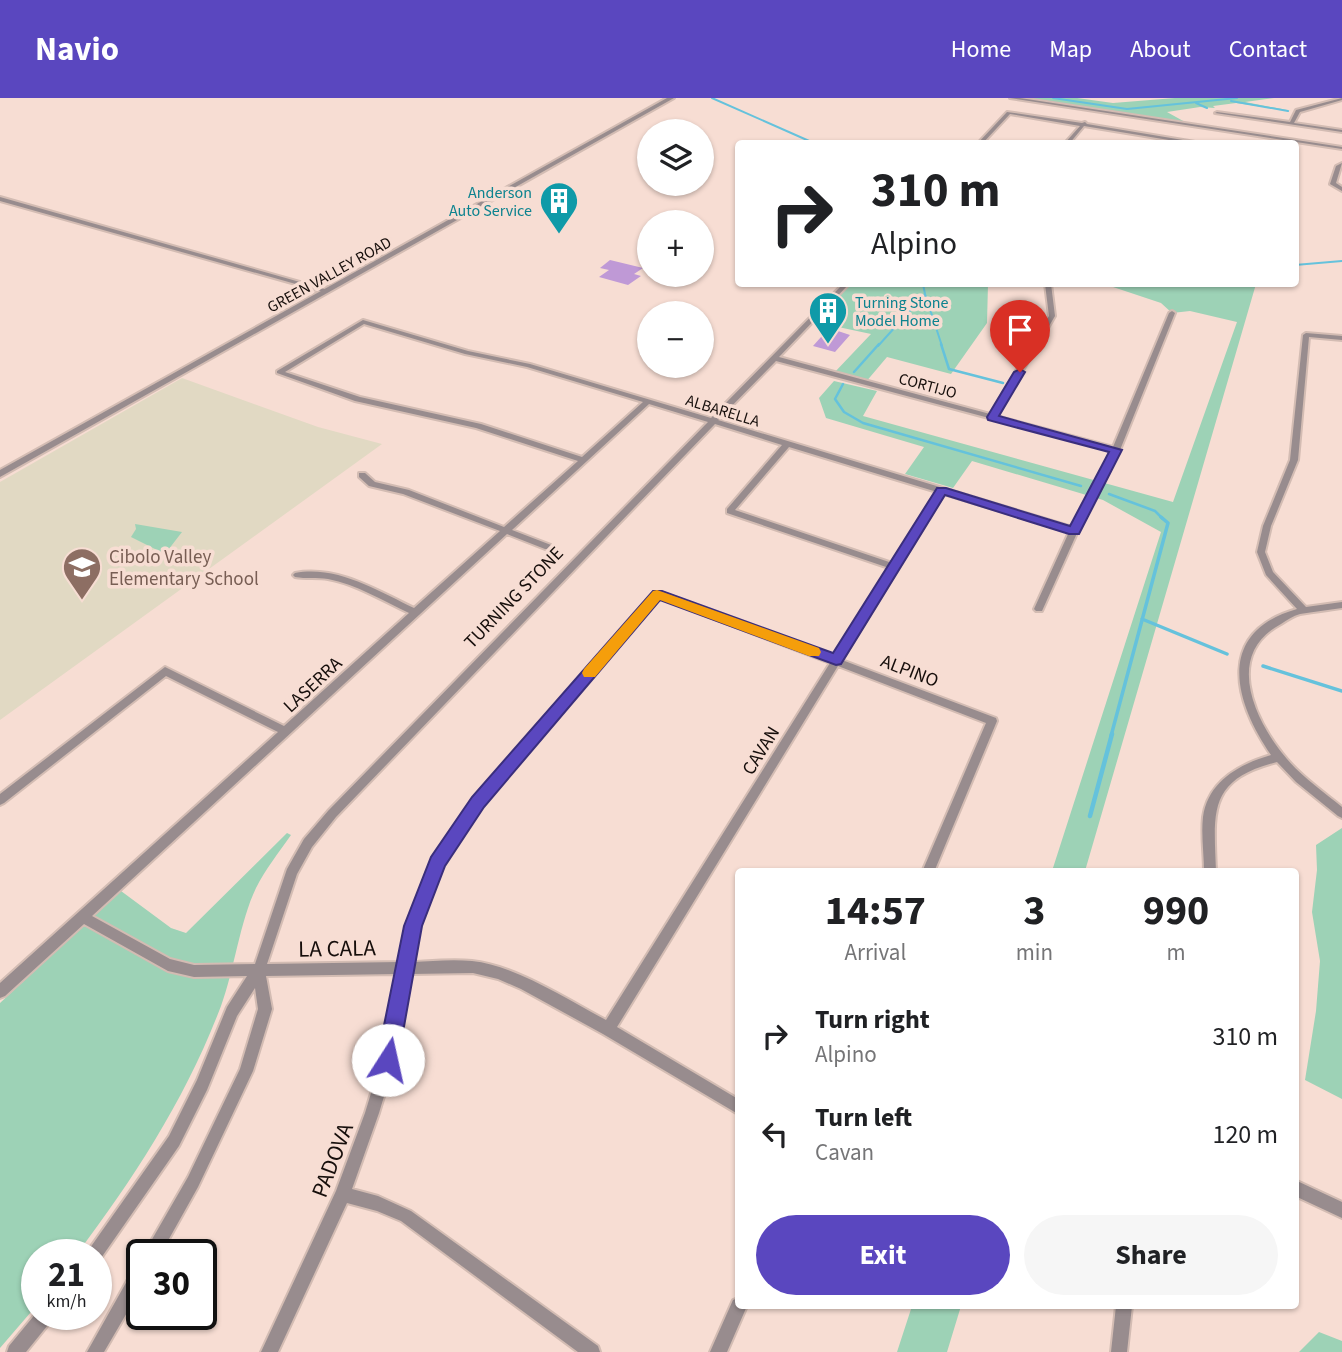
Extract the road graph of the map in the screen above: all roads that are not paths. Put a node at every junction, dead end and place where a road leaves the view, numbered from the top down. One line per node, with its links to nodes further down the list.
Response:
1 (671, 98): 25 (street, GREEN VALLEY ROAD)
2 (1012, 98): 6 (street)
3 (1342, 99): 4 (street)
4 (1329, 103): 5 (street); 10 (street)
5 (1342, 107)
6 (1088, 110): 9 (street); 17 (street)
7 (1217, 113): 10 (street)
8 (1088, 122): 9 (street)
9 (1082, 124): 12 (street); 13 (street); 14 (street)
10 (1291, 124): 11 (street)
11 (1342, 131)
12 (1161, 137): 15 (street); 16 (street)
13 (983, 140)
14 (1069, 140)
15 (1159, 140)
16 (1180, 140)
17 (1287, 140)
18 (1299, 142): 19 (street)
19 (1342, 148)
20 (1342, 164): 21 (street)
21 (1342, 189)
22 (0, 199): 25 (street)
23 (843, 287): 28 (street, TURNING STONE)
24 (1048, 287): 30 (street)
25 (326, 291): 35 (street, GREEN VALLEY ROAD)
26 (1172, 313): 33 (street)
27 (1342, 338): 46 (street)
28 (774, 358): 30 (street, CORTIJO); 31 (street, TURNING STONE)
29 (648, 402): 31 (street, ALBARELLA); 34 (street, LASERRA); 34 (street, ALBARELLA)
30 (992, 417): 33 (street, CORTIJO)
31 (712, 421): 32 (street, ALBARELLA); 57 (street, TURNING STONE)
32 (787, 444): 37 (street, ALBARELLA); 41 (street)
33 (1116, 450): 39 (street)
34 (584, 460): 38 (street, LASERRA)
35 (0, 474)
36 (362, 475): 38 (street)
37 (942, 490): 39 (street, ALBARELLA); 41 (street, CAVAN)
38 (506, 531): 40 (street); 47 (street, LASERRA)
39 (1074, 531): 45 (street)
40 (548, 547)
41 (894, 567): 48 (street, CAVAN)
42 (298, 575): 47 (street)
43 (657, 594): 48 (street, ALPINO); 56 (street, PADOVA)
44 (1342, 605): 46 (street)
45 (1039, 609)
46 (1305, 611): 50 (street)
47 (416, 613): 49 (street, LASERRA)
48 (836, 660): 53 (street, ALPINO); 59 (street, CAVAN)
49 (287, 732): 51 (street); 55 (street, LASERRA)
50 (1279, 757): 52 (street); 54 (street)
51 (0, 800)
52 (1342, 813)
53 (930, 868)
54 (1210, 868)
55 (83, 917): 57 (street, LA CALA); 58 (street, LASERRA)
56 (404, 968): 57 (street, LA CALA); 59 (street, LA CALA); 62 (street, PADOVA)
57 (259, 970): 64 (street, TURNING STONE); 65 (street, TURNING STONE)
58 (0, 992)
59 (608, 1029): 60 (street, LA CALA)
60 (735, 1105)
61 (1299, 1190): 63 (street)
62 (343, 1194): 72 (street, PADOVA); 73 (street)
63 (1342, 1210)
64 (104, 1239)
65 (160, 1239)
66 (126, 1299): 71 (street)
67 (738, 1309): 74 (street)
68 (1124, 1309): 75 (street)
69 (33, 1330): 70 (street)
70 (15, 1352)
71 (95, 1352)
72 (269, 1352)
73 (592, 1352)
74 (718, 1352)
75 (1119, 1352)

